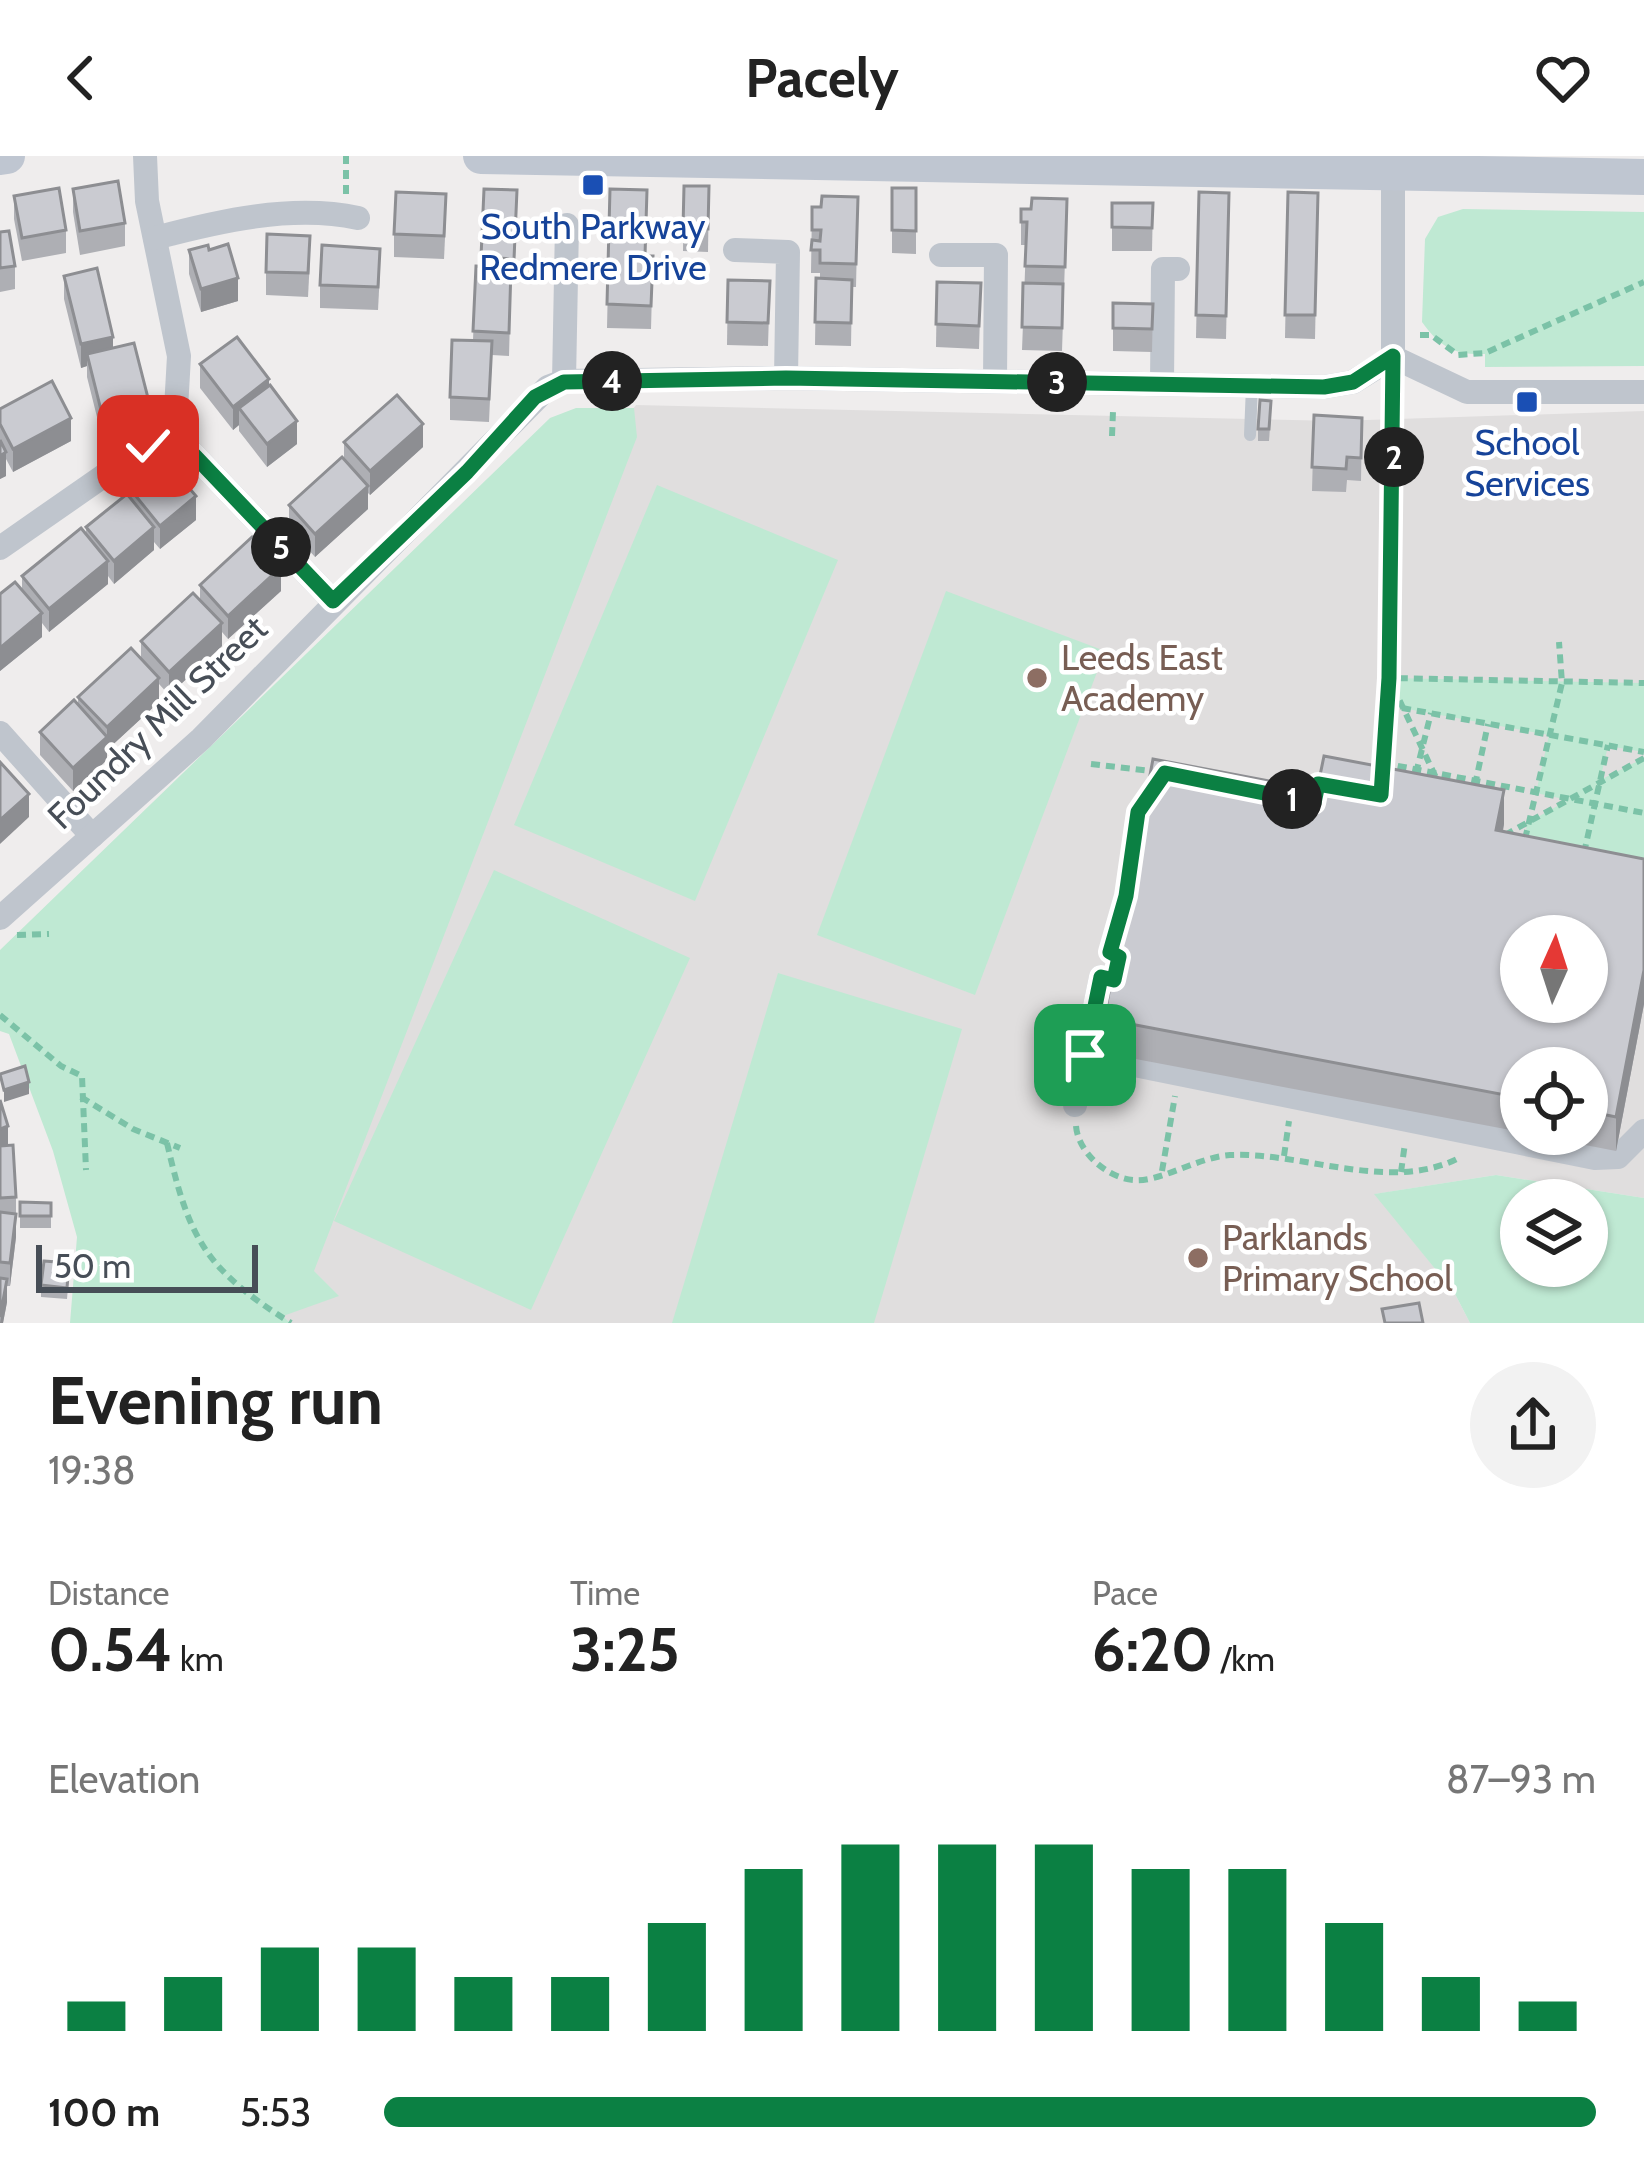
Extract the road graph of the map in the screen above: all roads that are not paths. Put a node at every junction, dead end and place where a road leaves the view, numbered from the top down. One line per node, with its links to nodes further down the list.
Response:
1 (145, 156): 8 (street)
2 (481, 156): 3 (street)
3 (832, 160): 4 (street)
4 (1394, 173): 5 (street); 12 (street)
5 (1644, 177)
6 (352, 217): 8 (street)
7 (567, 224): 15 (street)
8 (155, 238): 20 (street)
9 (735, 250): 13 (street)
10 (940, 254): 14 (street)
11 (1178, 269): 16 (street)
12 (1393, 346): 17 (street); 18 (street)
13 (786, 378): 14 (street); 15 (street)
14 (994, 381): 16 (street)
15 (564, 382): 22 (street, Foundry Mill Street)
16 (1162, 384): 17 (street)
17 (1252, 386): 19 (lane)
18 (1644, 392)
19 (1250, 435)
20 (174, 444): 21 (street); 22 (street)
21 (0, 548)
22 (333, 601): 24 (street, Foundry Mill Street)
23 (0, 733): 24 (street)
24 (92, 836): 25 (street, Foundry Mill Street)
25 (8, 927)
26 (1101, 977): 27 (street)
27 (1085, 1055): 28 (street); 29 (street)
28 (1075, 1105)
29 (1644, 1131)

